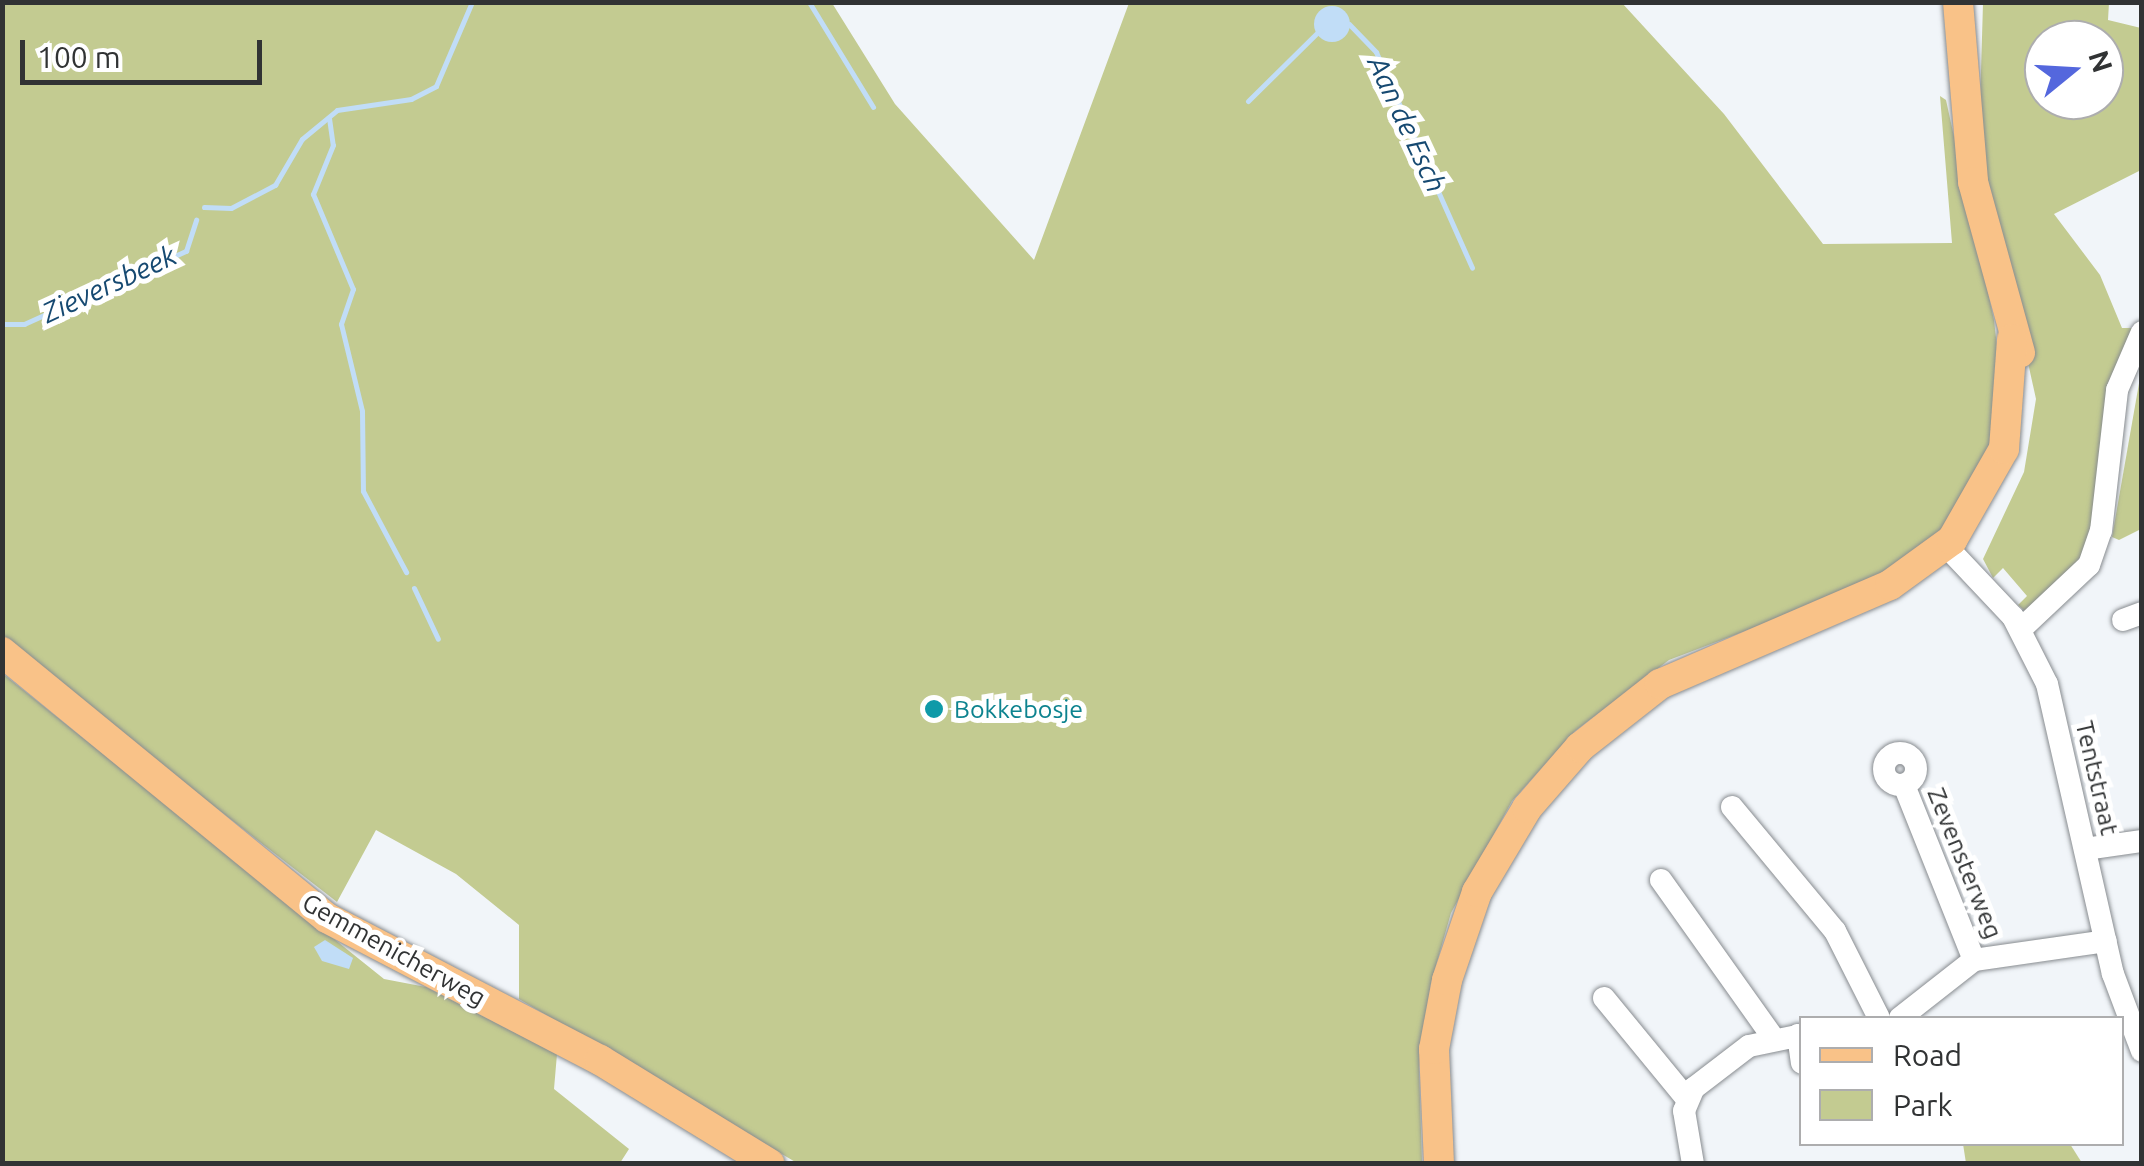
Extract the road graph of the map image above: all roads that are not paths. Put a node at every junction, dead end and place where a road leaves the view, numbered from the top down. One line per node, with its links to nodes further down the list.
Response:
1 (1963, 11): 3 (main road)
2 (2142, 332): 4 (street)
3 (1952, 552): 4 (street, Tentstraat); 21 (main road)
4 (2021, 629): 9 (street, Tentstraat)
5 (2, 652): 20 (main road, Gemmenicherweg)
6 (1904, 785): 12 (street, Zevensterweg)
7 (1732, 808): 14 (street)
8 (2142, 841): 9 (street)
9 (2086, 848): 11 (street, Tentstraat)
10 (1660, 880): 17 (street)
11 (2106, 941): 12 (street); 18 (street, Tentstraat)
12 (1974, 960): 15 (street)
13 (1604, 998): 19 (street)
14 (1878, 1016)
15 (1903, 1016)
16 (1799, 1035): 17 (street)
17 (1772, 1036): 19 (street)
18 (2142, 1051)
19 (1687, 1099): 22 (street)
20 (770, 1164)
21 (1438, 1164)
22 (1693, 1164)

